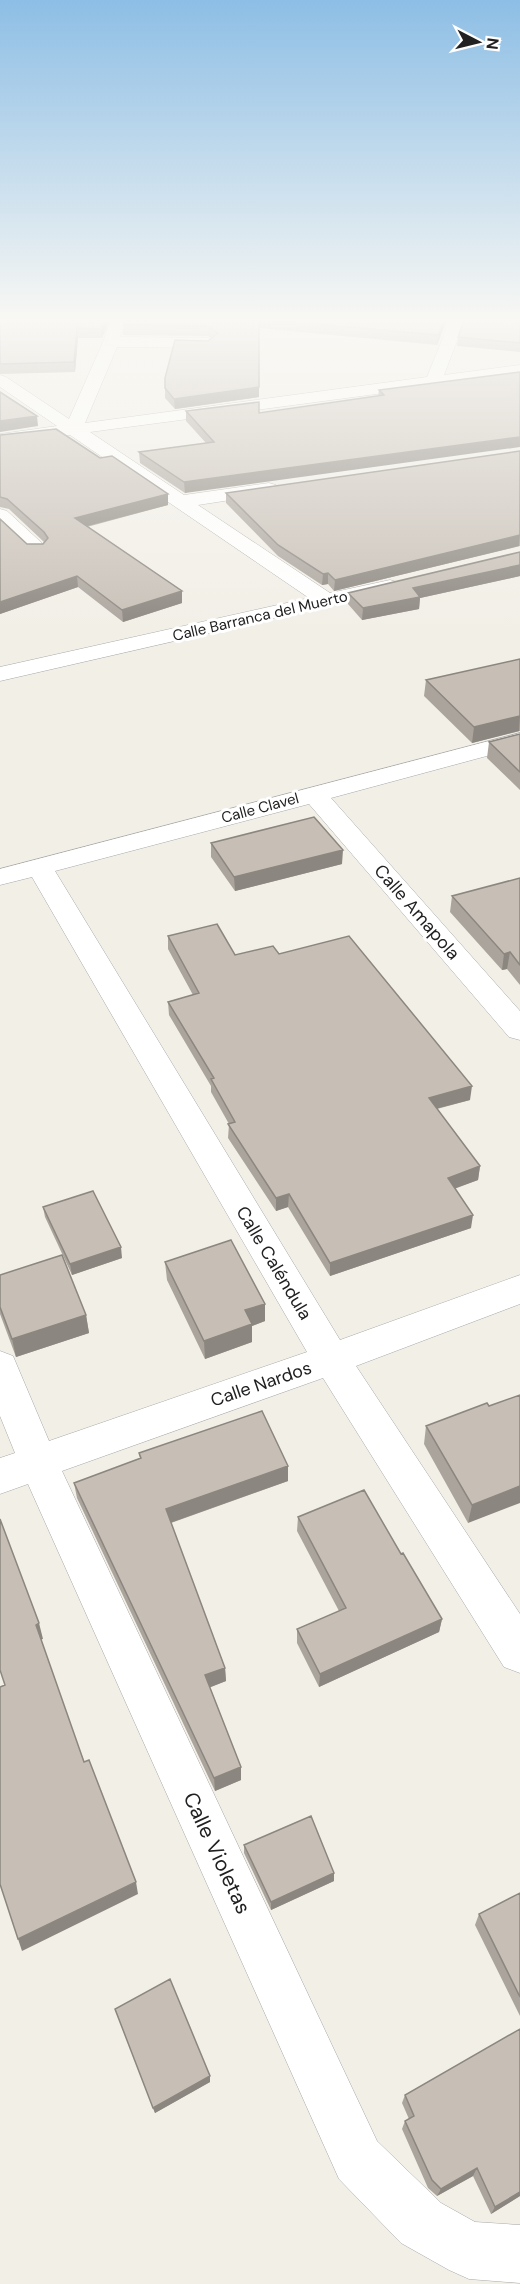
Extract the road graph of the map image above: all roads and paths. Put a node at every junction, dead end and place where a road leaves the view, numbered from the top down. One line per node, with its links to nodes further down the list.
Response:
1 (69, 427): 3 (street)
2 (91, 427): 3 (street)
3 (73, 429): 4 (street); 6 (street)
4 (0, 440)
5 (284, 487): 6 (street)
6 (178, 502): 10 (street)
7 (0, 515): 8 (street)
8 (37, 549)
9 (407, 582): 10 (street, Calle Barranca del Muerto)
10 (328, 601): 11 (street, Calle Barranca del Muerto)
11 (0, 674)
12 (520, 740): 13 (street, Calle Clavel)
13 (314, 794): 14 (street, Calle Clavel); 16 (street, Calle Amapola)
14 (39, 866): 15 (street, Calle Clavel); 18 (street, Calle Caléndula)
15 (0, 877)
16 (520, 1030)
17 (520, 1289): 18 (street, Calle Nardos)
18 (331, 1359): 20 (street, Calle Nardos); 21 (street, Calle Caléndula)
19 (0, 1367): 20 (street, Calle Violetas)
20 (19, 1469): 22 (street, Calle Violetas)
21 (520, 1652)
22 (520, 2254)

